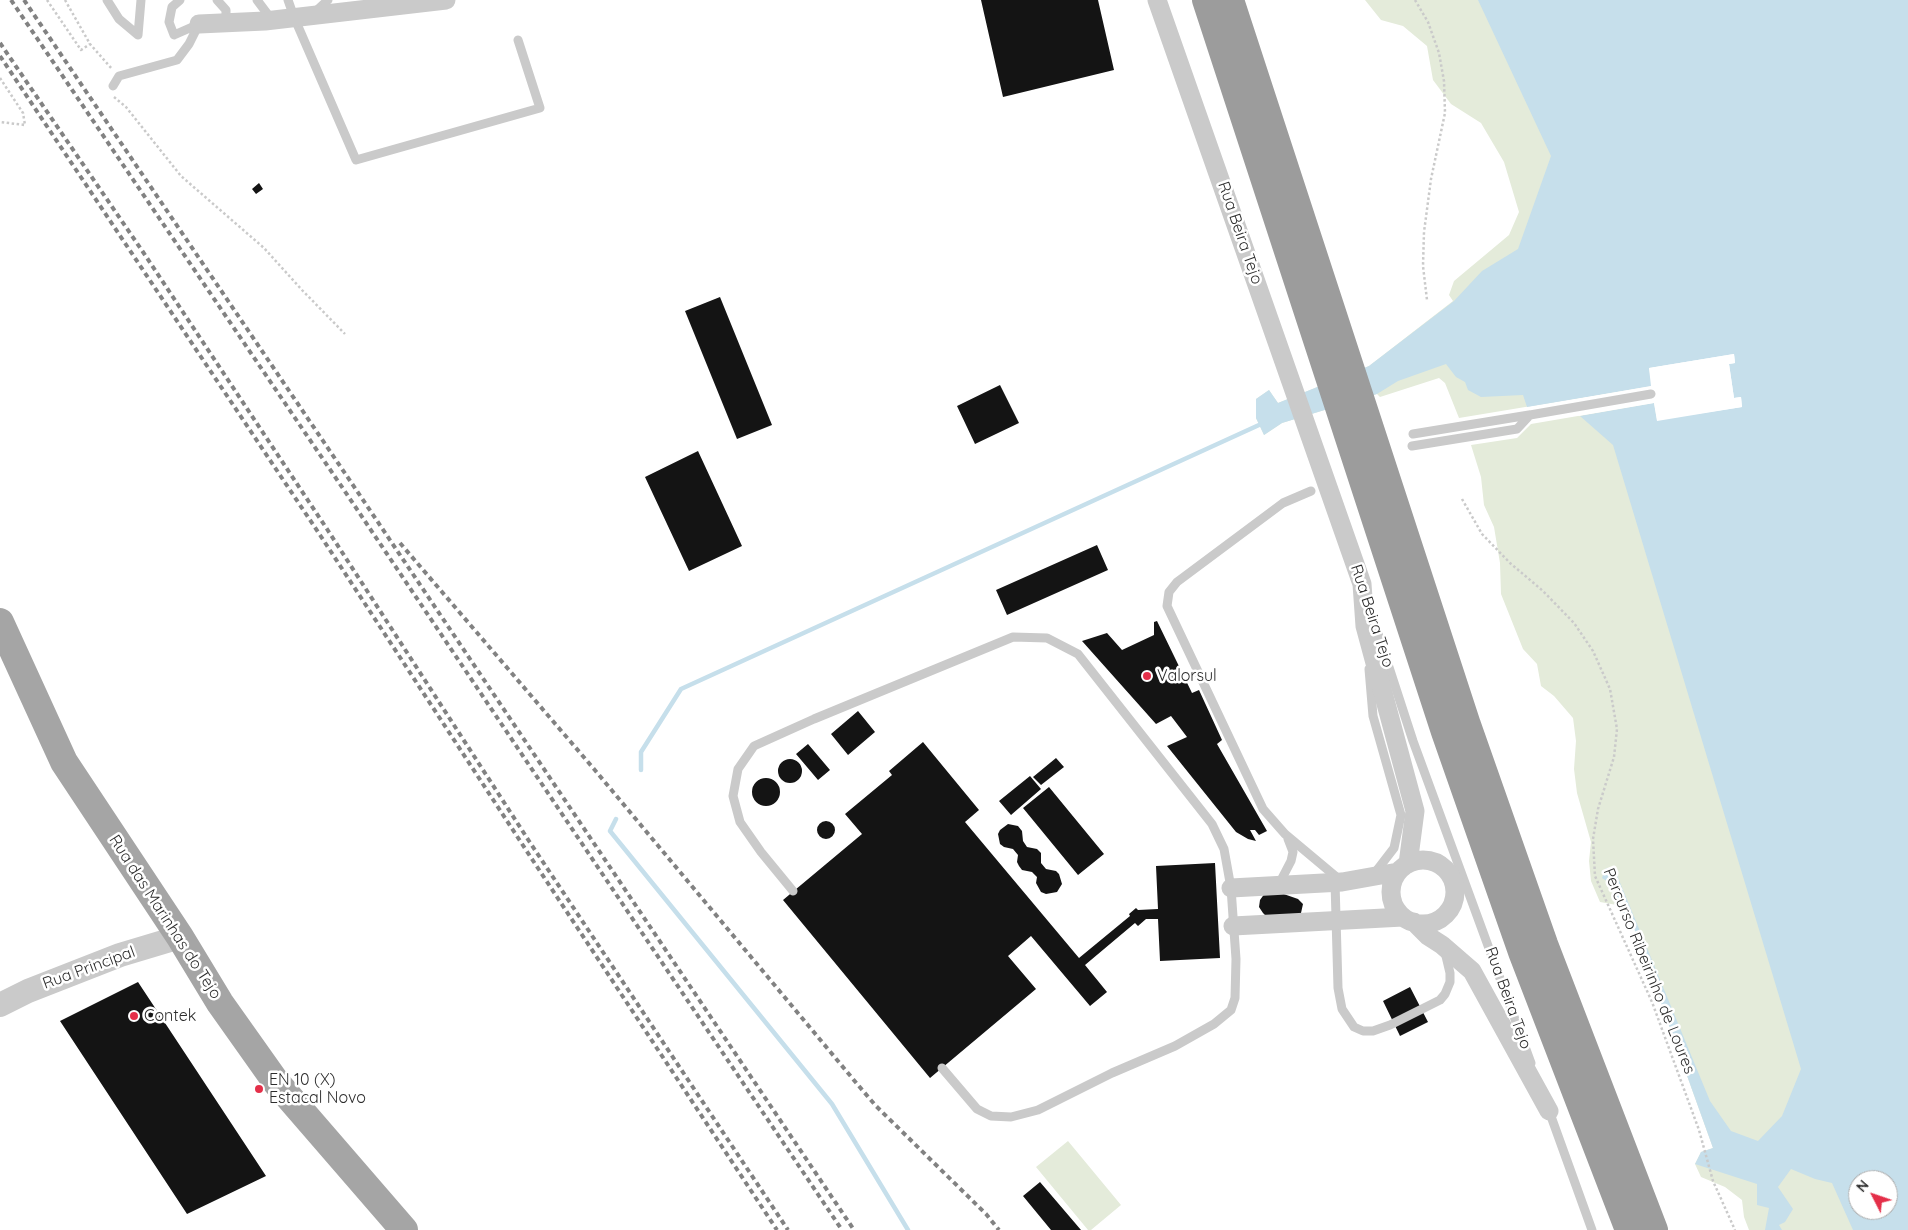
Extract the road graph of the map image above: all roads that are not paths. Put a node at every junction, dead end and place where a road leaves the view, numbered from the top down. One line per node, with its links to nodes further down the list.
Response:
1 (107, 0): 2 (lane)
2 (141, 0)
3 (180, 0): 13 (lane)
4 (217, 0): 14 (lane)
5 (257, 0): 12 (lane)
6 (328, 0): 11 (lane)
7 (446, 0): 11 (street)
8 (1157, 0): 24 (street, Rua Beira Tejo)
9 (1206, 0): 17 (highway)
10 (1230, 0): 17 (highway)
11 (298, 11): 12 (street); 15 (lane)
12 (272, 20): 14 (street)
13 (199, 24): 14 (street); 16 (lane)
14 (226, 24)
15 (518, 40)
16 (113, 86)
17 (1337, 365): 19 (highway)
18 (1651, 394): 20 (lane)
19 (1353, 413): 44 (highway); 45 (highway)
20 (1530, 415): 21 (lane); 22 (lane)
21 (1413, 434)
22 (1412, 446)
23 (1311, 491): 27 (lane)
24 (1362, 584): 26 (street); 41 (lane, Rua Beira Tejo)
25 (0, 622): 37 (main road, Rua das Marinhas do Tejo)
26 (1365, 626): 28 (street); 29 (lane)
27 (1285, 834): 30 (lane); 31 (lane)
28 (1403, 868): 29 (street); 34 (street); 34 (street)
29 (1372, 877): 30 (street)
30 (1339, 882): 31 (street); 35 (lane)
31 (1278, 886): 32 (street)
32 (1231, 888): 33 (lane); 36 (lane)
33 (793, 892)
34 (1409, 919): 35 (street); 38 (street)
35 (1336, 920): 36 (street); 38 (lane)
36 (1233, 926): 40 (lane)
37 (180, 937): 39 (street, Rua Principal); 42 (main road, Rua das Marinhas do Tejo)
38 (1442, 945): 41 (street)
39 (0, 1005)
40 (942, 1068)
41 (1549, 1111): 43 (lane, Rua Beira Tejo)
42 (404, 1230)
43 (1592, 1230)
44 (1629, 1230)
45 (1654, 1230)

